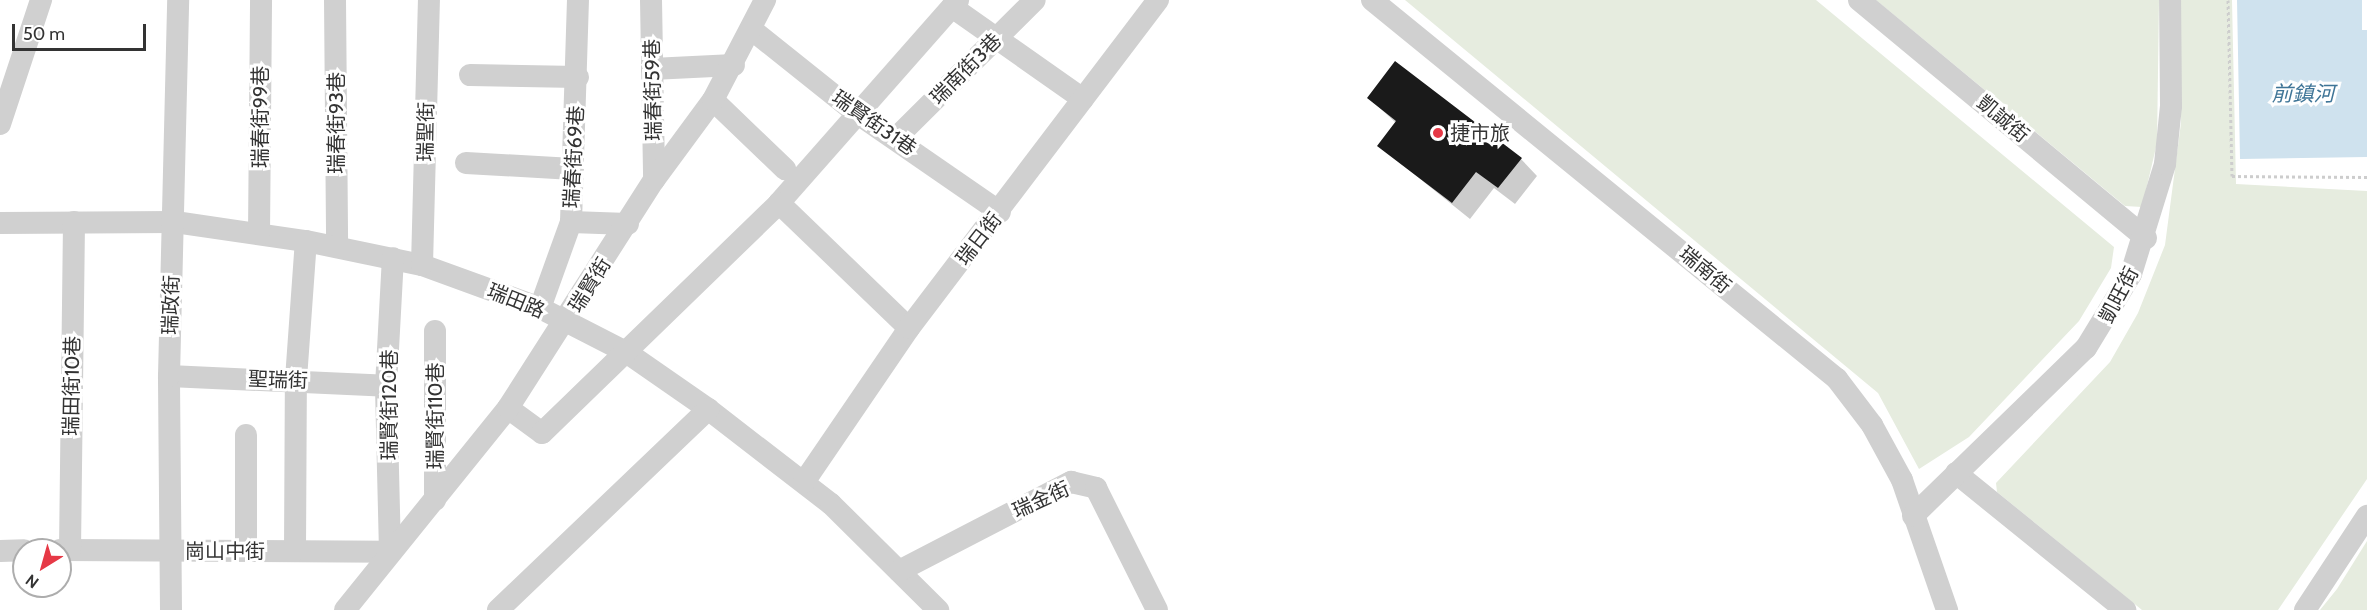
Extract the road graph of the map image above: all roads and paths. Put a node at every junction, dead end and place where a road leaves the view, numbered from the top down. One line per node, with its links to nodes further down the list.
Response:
1 (41, 0): 18 (street)
2 (178, 0): 37 (street, 瑞政街)
3 (261, 0): 40 (street, 瑞春街99巷)
4 (335, 0): 43 (street, 瑞春街93巷)
5 (429, 0): 45 (street, 瑞聖街)
6 (578, 0): 22 (street, 瑞春街69巷)
7 (651, 0): 20 (street, 瑞春街59巷)
8 (765, 0): 16 (street, 瑞賢街)
9 (1035, 0): 17 (street, 瑞南街3巷)
10 (1158, 0): 23 (street, 瑞日街)
11 (1372, 0): 60 (street, 瑞南街)
12 (1859, 0): 41 (street, 凱誠街)
13 (2170, 0): 41 (street, 凱旺街)
14 (2228, 0): 31 (path)
15 (955, 3): 17 (street); 25 (street)
16 (751, 29): 19 (street, 瑞賢街); 25 (street, 瑞賢街31巷)
17 (996, 39): 23 (street); 27 (street, 瑞南街3巷)
18 (9, 55): 26 (street)
19 (734, 65): 20 (street); 24 (street, 瑞賢街)
20 (652, 69): 32 (street, 瑞春街59巷)
21 (470, 75): 22 (street)
22 (578, 77): 29 (street, 瑞春街69巷)
23 (1083, 99): 34 (street, 瑞日街)
24 (713, 100): 30 (street); 32 (street, 瑞賢街)
25 (855, 112): 27 (street, 瑞賢街31巷); 33 (street)
26 (0, 123)
27 (897, 137): 34 (street, 瑞賢街31巷)
28 (466, 163): 29 (street)
29 (573, 169): 38 (street, 瑞春街69巷)
30 (784, 169)
31 (2367, 177)
32 (654, 180): 39 (street, 瑞賢街)
33 (779, 203): 48 (street); 50 (street)
34 (1000, 212): 48 (street, 瑞日街)
35 (0, 222): 36 (street, 瑞田路)
36 (74, 222): 37 (street, 瑞田路); 62 (street, 瑞田街10巷)
37 (175, 222): 40 (street, 瑞田路); 51 (street, 瑞政街)
38 (571, 222): 39 (street); 46 (street, 瑞春街69巷)
39 (628, 224): 47 (street, 瑞賢街)
40 (259, 234): 42 (street, 瑞田路)
41 (2146, 238): 57 (street, 凱旺街)
42 (306, 241): 43 (street, 瑞田路); 52 (street)
43 (337, 247): 44 (street, 瑞田路)
44 (393, 258): 45 (street, 瑞田路); 53 (street, 瑞賢街120巷)
45 (422, 265): 46 (street, 瑞田路)
46 (540, 308): 47 (street, 瑞田路)
47 (566, 323): 50 (street, 瑞田路); 54 (street, 瑞賢街)
48 (909, 328): 58 (street, 瑞日街)
49 (435, 331): 59 (street, 瑞賢街110巷)
50 (626, 352): 54 (street); 55 (street, 瑞田路)
51 (169, 376): 52 (street, 聖瑞街); 66 (street, 瑞政街)
52 (296, 380): 53 (street, 聖瑞街); 65 (street)
53 (386, 386): 67 (street, 瑞賢街120巷)
54 (508, 408): 59 (street, 瑞賢街)
55 (708, 409): 58 (street, 瑞田路); 71 (street)
56 (246, 435): 64 (street)
57 (1956, 473): 60 (street, 凱旺街); 75 (street)
58 (804, 482): 68 (street, 瑞田路)
59 (435, 500): 67 (street, 瑞賢街)
60 (1913, 516): 74 (street, 瑞南街)
61 (2367, 516): 76 (street)
62 (65, 538)
63 (72, 550): 66 (street, 崗山中街)
64 (246, 550): 65 (street, 崗山中街); 66 (street, 崗山中街)
65 (295, 550): 67 (street, 崗山中街)
66 (172, 551): 69 (street, 瑞政街)
67 (390, 552): 70 (street, 瑞賢街)
68 (899, 571): 72 (street, 瑞田路); 73 (street, 瑞金街)
69 (171, 610)
70 (345, 610)
71 (498, 610)
72 (938, 610)
73 (1157, 610)
74 (1947, 610)
75 (2125, 610)
76 (2305, 610)

